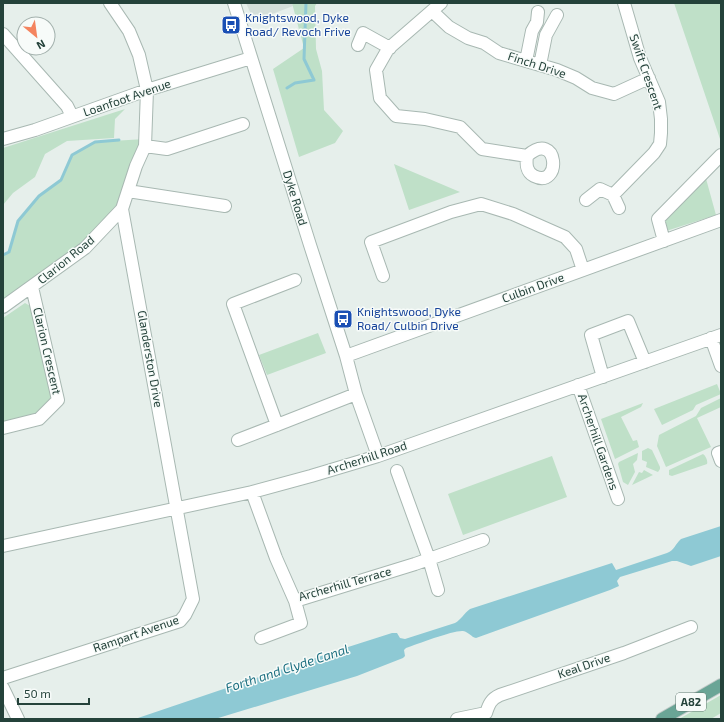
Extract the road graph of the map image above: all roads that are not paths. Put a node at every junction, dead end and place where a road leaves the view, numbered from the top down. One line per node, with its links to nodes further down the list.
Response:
1 (110, 3): 14 (street)
2 (234, 3): 10 (street, Dyke Road)
3 (624, 3): 13 (street, Swift Crescent)
4 (437, 7): 9 (street); 11 (street, Finch Drive)
5 (538, 12): 11 (street)
6 (557, 15): 12 (street)
7 (3, 34): 15 (street)
8 (358, 45): 9 (street)
9 (390, 48): 20 (street)
10 (251, 58): 14 (street, Loanfoot Avenue); 35 (street, Dyke Road)
11 (526, 61): 12 (street, Finch Drive)
12 (540, 65): 13 (street, Finch Drive)
13 (649, 78): 22 (street, Swift Crescent)
14 (147, 90): 15 (street, Loanfoot Avenue); 18 (street, Clarion Road)
15 (72, 116): 17 (street, Loanfoot Avenue)
16 (243, 124): 18 (street)
17 (3, 139)
18 (145, 146): 21 (street, Clarion Road)
19 (721, 155): 28 (street)
20 (526, 156)
21 (128, 191): 24 (street); 26 (street, Clarion Road)
22 (613, 195): 23 (street); 25 (street)
23 (586, 200)
24 (225, 206)
25 (619, 208)
26 (122, 209): 32 (street, Clarion Road); 50 (street, Glanderston Drive)
27 (721, 220): 28 (street, Culbin Drive)
28 (664, 240): 29 (street, Culbin Drive)
29 (583, 270): 30 (street); 35 (street, Culbin Drive)
30 (383, 276)
31 (295, 280): 41 (street)
32 (32, 287): 33 (street, Clarion Road); 42 (street, Clarion Crescent)
33 (3, 307)
34 (716, 337): 36 (street, Archerhill Road); 37 (street)
35 (346, 356): 40 (street, Dyke Road)
36 (645, 362): 38 (street, Archerhill Road); 38 (street)
37 (721, 366)
38 (603, 377): 39 (street, Archerhill Road)
39 (578, 385): 45 (street, Archerhill Road); 49 (street, Archerhill Gardens)
40 (356, 394): 41 (street); 45 (street, Dyke Road)
41 (277, 426): 43 (street)
42 (3, 428)
43 (238, 440)
44 (721, 452): 46 (street)
45 (378, 456): 48 (street, Archerhill Road)
46 (721, 461)
47 (397, 471): 53 (street)
48 (252, 492): 50 (street, Archerhill Road); 55 (street, Archerhill Terrace)
49 (618, 499)
50 (177, 508): 52 (street, Archerhill Road); 58 (street, Rampart Avenue)
51 (483, 540): 53 (street, Archerhill Terrace)
52 (3, 546)
53 (430, 559): 54 (street); 55 (street, Archerhill Terrace)
54 (438, 590)
55 (295, 601): 57 (street)
56 (691, 628): 61 (street, Keal Drive)
57 (261, 638)
58 (3, 678)
59 (721, 685): 64 (main road, A82)
60 (3, 688): 62 (street)
61 (489, 716): 63 (street)
62 (18, 719)
63 (457, 719)
64 (662, 719)

